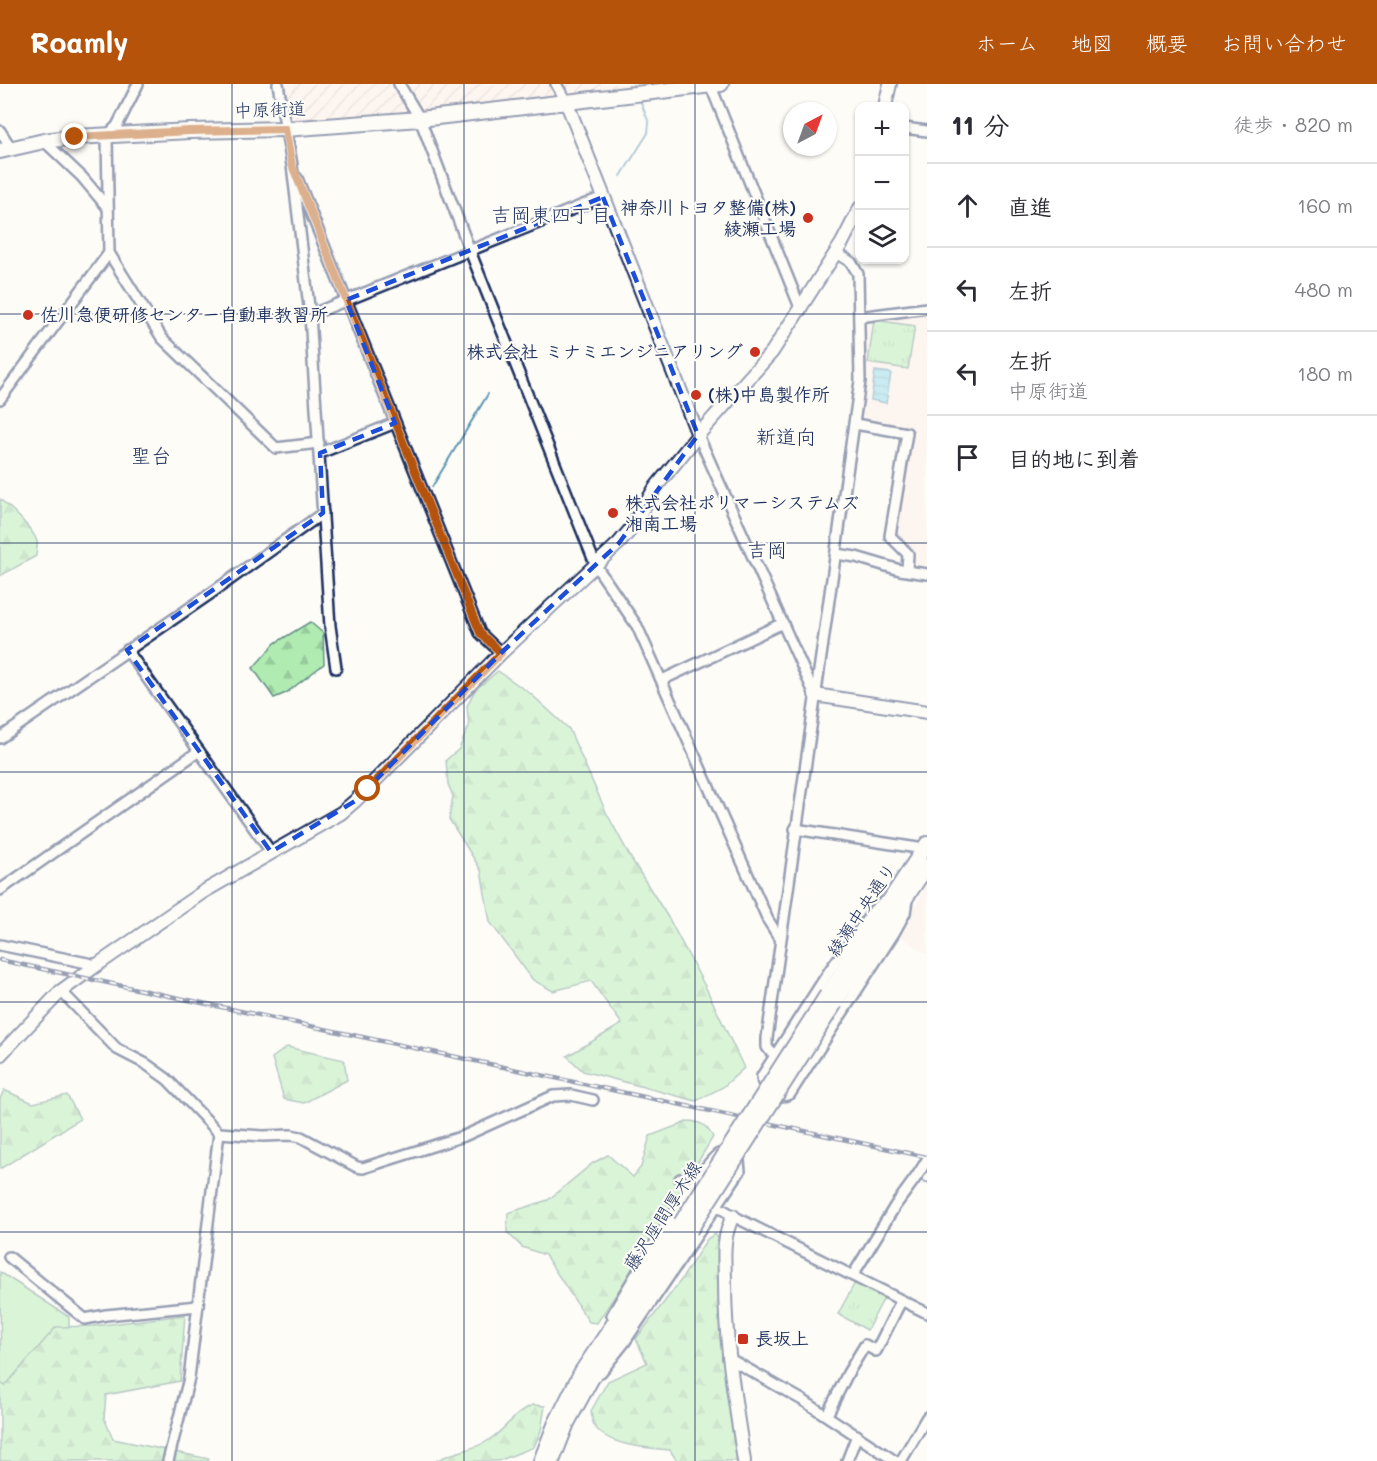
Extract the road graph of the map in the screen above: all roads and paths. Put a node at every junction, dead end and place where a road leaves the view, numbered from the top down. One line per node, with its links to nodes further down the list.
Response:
1 (138, 84): 14 (street)
2 (278, 84): 11 (street)
3 (399, 84): 9 (street)
4 (556, 84): 7 (street)
5 (714, 84): 7 (main road, 中原街道); 26 (street)
6 (890, 84): 8 (street)
7 (566, 101): 9 (main road, 中原街道); 18 (street)
8 (886, 102)
9 (420, 118): 11 (main road, 中原街道); 21 (street)
10 (909, 128): 12 (street)
11 (285, 129): 14 (main road, 中原街道); 17 (street)
12 (927, 130)
13 (0, 131): 16 (street)
14 (107, 136): 15 (main road, 中原街道); 19 (street)
15 (44, 141): 16 (main road, 中原街道); 19 (street)
16 (6, 149)
17 (292, 165): 24 (street); 27 (street)
18 (603, 197): 21 (street); 32 (street)
19 (108, 208): 23 (street)
20 (859, 210): 22 (street)
21 (470, 251): 24 (street); 36 (street)
22 (835, 252): 26 (street); 28 (street)
23 (109, 253): 29 (street); 33 (street)
24 (346, 300): 27 (street); 30 (street)
25 (927, 308): 28 (street)
26 (801, 310): 32 (street)
27 (310, 315): 33 (street)
28 (859, 317): 31 (street)
29 (0, 399)
30 (395, 423): 33 (street); 41 (street)
31 (855, 424): 35 (street); 37 (street)
32 (698, 435): 36 (street); 39 (street)
33 (319, 448): 34 (street)
34 (323, 513): 40 (street); 42 (street)
35 (836, 554): 37 (street); 44 (street)
36 (596, 566): 41 (street); 43 (street)
37 (907, 570): 38 (street)
38 (927, 574)
39 (783, 623): 43 (street); 44 (street)
40 (127, 650): 46 (street); 47 (street)
41 (501, 653): 50 (street)
42 (336, 668)
43 (662, 680): 54 (street)
44 (815, 695): 45 (street); 48 (street)
45 (927, 712)
46 (0, 738)
47 (199, 751): 50 (street); 52 (street)
48 (795, 829): 49 (street); 54 (street)
49 (925, 847): 53 (main road, 綾瀬中央通り)
50 (271, 852): 56 (street)
51 (927, 866): 53 (main road, 綾瀬中央通り)
52 (0, 890)
53 (902, 892): 58 (main road, 綾瀬中央通り); 60 (street); 61 (street)
54 (780, 939): 60 (street)
55 (0, 945): 56 (street)
56 (97, 965): 57 (street)
57 (61, 991): 59 (street); 63 (street)
58 (831, 999): 70 (main road, 藤沢座間厚木線, bridge)
59 (0, 1055)
60 (775, 1055): 61 (street); 61 (street)
61 (804, 1072)
62 (593, 1100): 63 (street)
63 (219, 1133): 74 (street)
64 (927, 1160): 65 (street, bridge)
65 (923, 1176): 72 (street)
66 (680, 1179): 67 (street)
67 (691, 1188): 68 (street); 68 (street); 77 (street)
68 (718, 1206): 69 (street); 78 (street)
69 (733, 1216): 72 (street); 76 (street)
70 (685, 1226): 77 (main road, 藤沢座間厚木線); 78 (main road, 藤沢座間厚木線)
71 (9, 1257): 74 (street)
72 (852, 1275): 73 (street)
73 (901, 1301): 75 (street); 79 (street)
74 (198, 1306): 82 (street)
75 (927, 1313)
76 (728, 1358): 79 (street); 85 (street)
77 (588, 1363): 83 (main road, 藤沢座間厚木線)
78 (583, 1392): 84 (main road, 藤沢座間厚木線)
79 (827, 1416): 81 (street)
80 (927, 1417): 88 (street)
81 (857, 1435): 86 (street); 87 (street)
82 (168, 1461)
83 (541, 1461)
84 (552, 1461)
85 (744, 1461)
86 (846, 1461)
87 (895, 1461)
88 (901, 1461)

